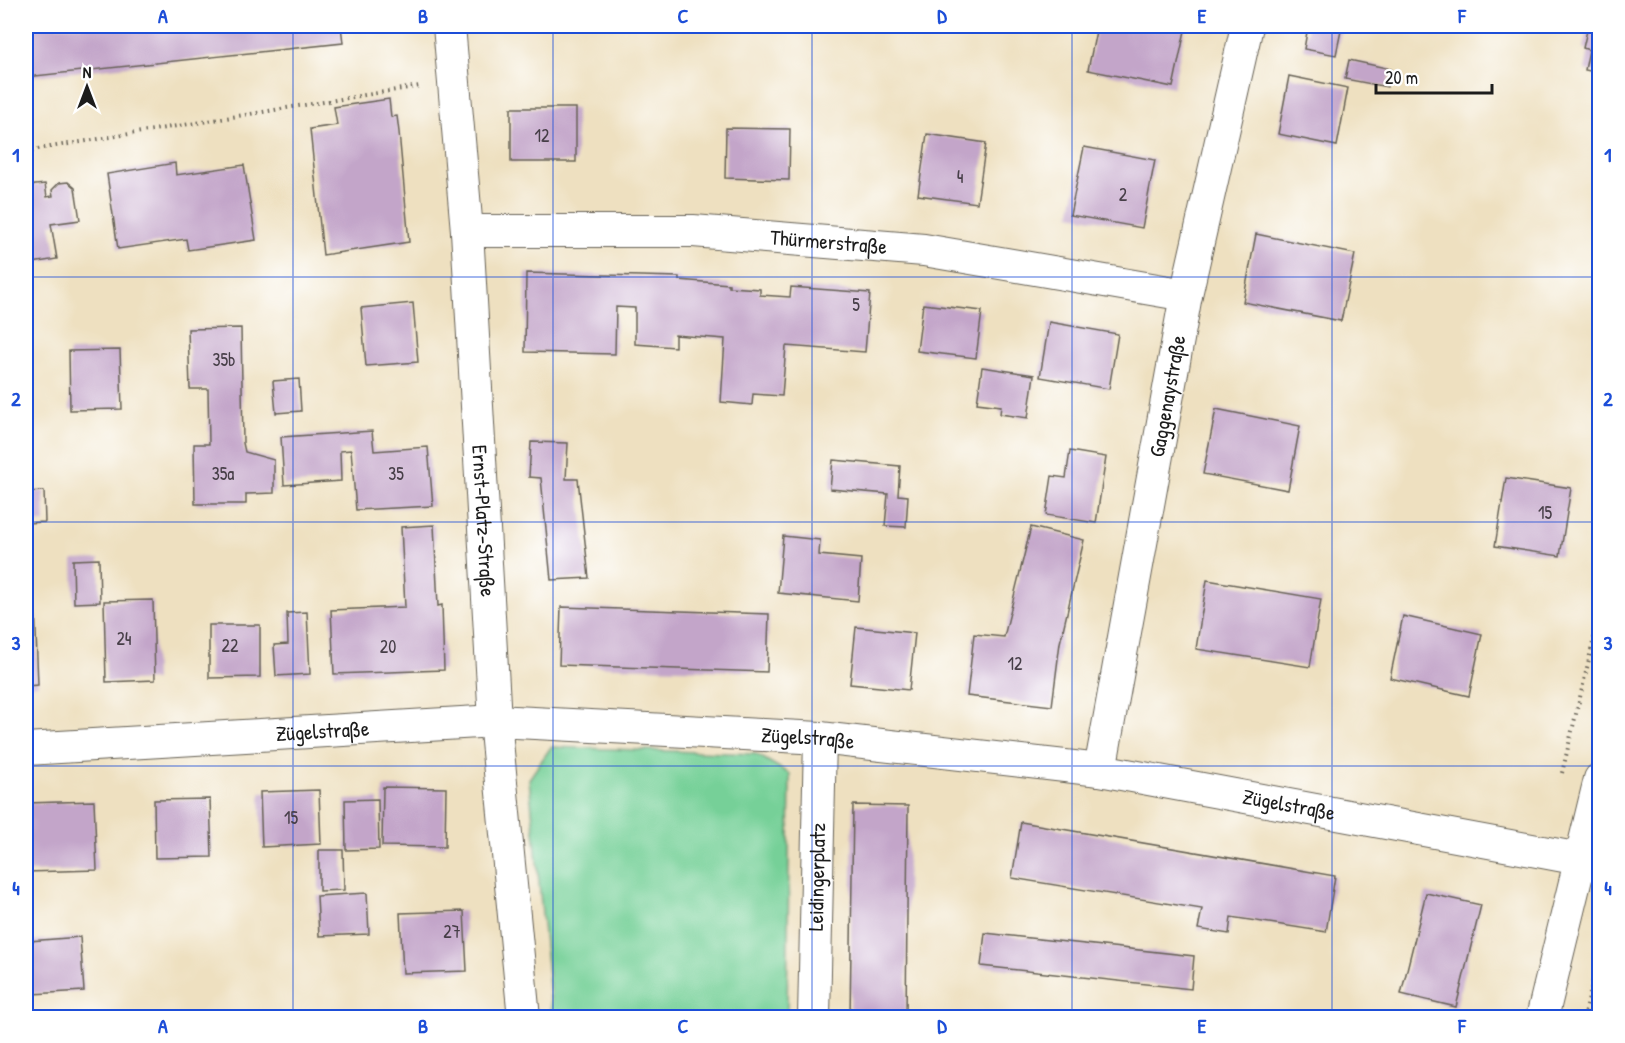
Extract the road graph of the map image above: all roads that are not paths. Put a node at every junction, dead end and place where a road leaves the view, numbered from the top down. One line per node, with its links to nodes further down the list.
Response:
1 (449, 26): 3 (street, Ernst-Platz-Straße)
2 (1247, 26): 4 (street, Gaggenaystraße)
3 (466, 231): 4 (street, Thürmerstraße); 5 (street, Ernst-Platz-Straße)
4 (1186, 295): 8 (street, Gaggenaystraße)
5 (495, 721): 6 (street, Zügelstraße); 7 (street, Zügelstraße); 11 (street, Ernst-Platz-Straße)
6 (820, 738): 8 (street, Zügelstraße); 12 (street, Leidingerplatz)
7 (26, 749)
8 (1100, 770): 10 (street, Zügelstraße)
9 (1599, 779): 10 (street)
10 (1580, 859): 13 (street)
11 (524, 1017)
12 (814, 1017)
13 (1542, 1017)

